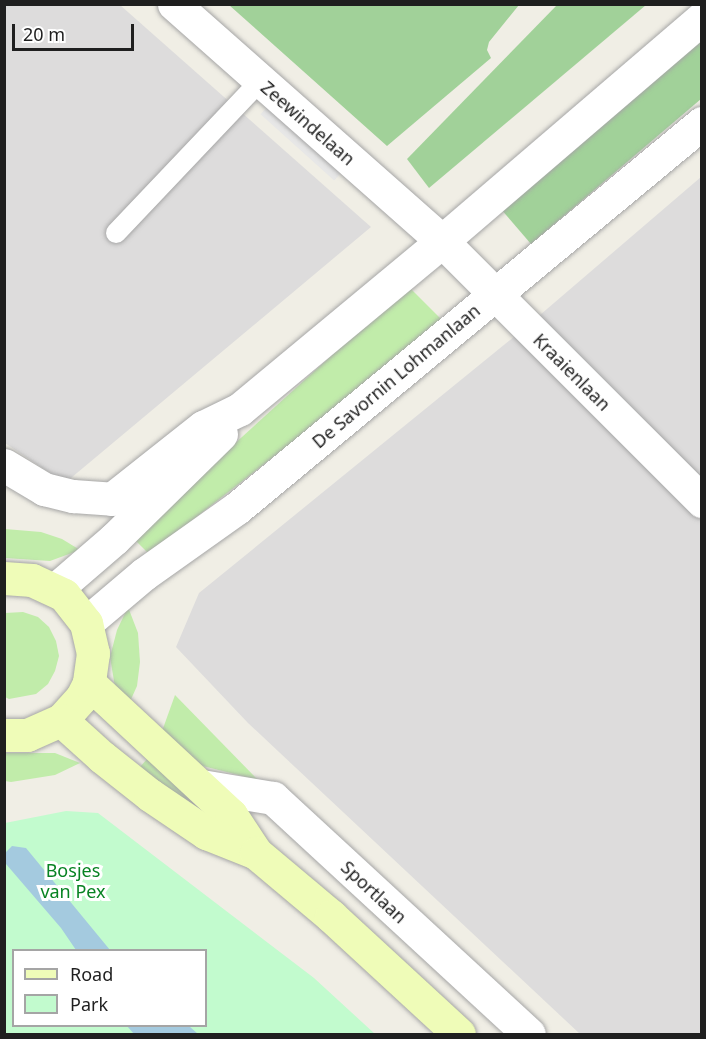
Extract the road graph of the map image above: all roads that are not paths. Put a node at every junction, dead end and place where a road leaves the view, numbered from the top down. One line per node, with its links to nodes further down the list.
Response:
1 (174, 4): 3 (street, Zeewindelaan)
2 (702, 18): 6 (street)
3 (260, 81): 5 (lane); 6 (street, Zeewindelaan)
4 (702, 123): 7 (street, De Savornin Lohmanlaan)
5 (116, 233)
6 (442, 242): 7 (street, Kraaienlaan); 8 (street)
7 (494, 294): 10 (street, Kraaienlaan); 13 (street, De Savornin Lohmanlaan)
8 (240, 409): 9 (street); 12 (street)
9 (4, 465)
10 (702, 501)
11 (4, 578): 12 (main road)
12 (56, 589): 13 (main road)
13 (86, 623): 14 (main road)
14 (89, 683): 15 (main road); 17 (main road)
15 (62, 720): 16 (main road); 18 (main road)
16 (4, 735)
17 (201, 786): 18 (main road); 20 (street, Sportlaan)
18 (256, 853): 19 (main road)
19 (459, 1035)
20 (529, 1035)

